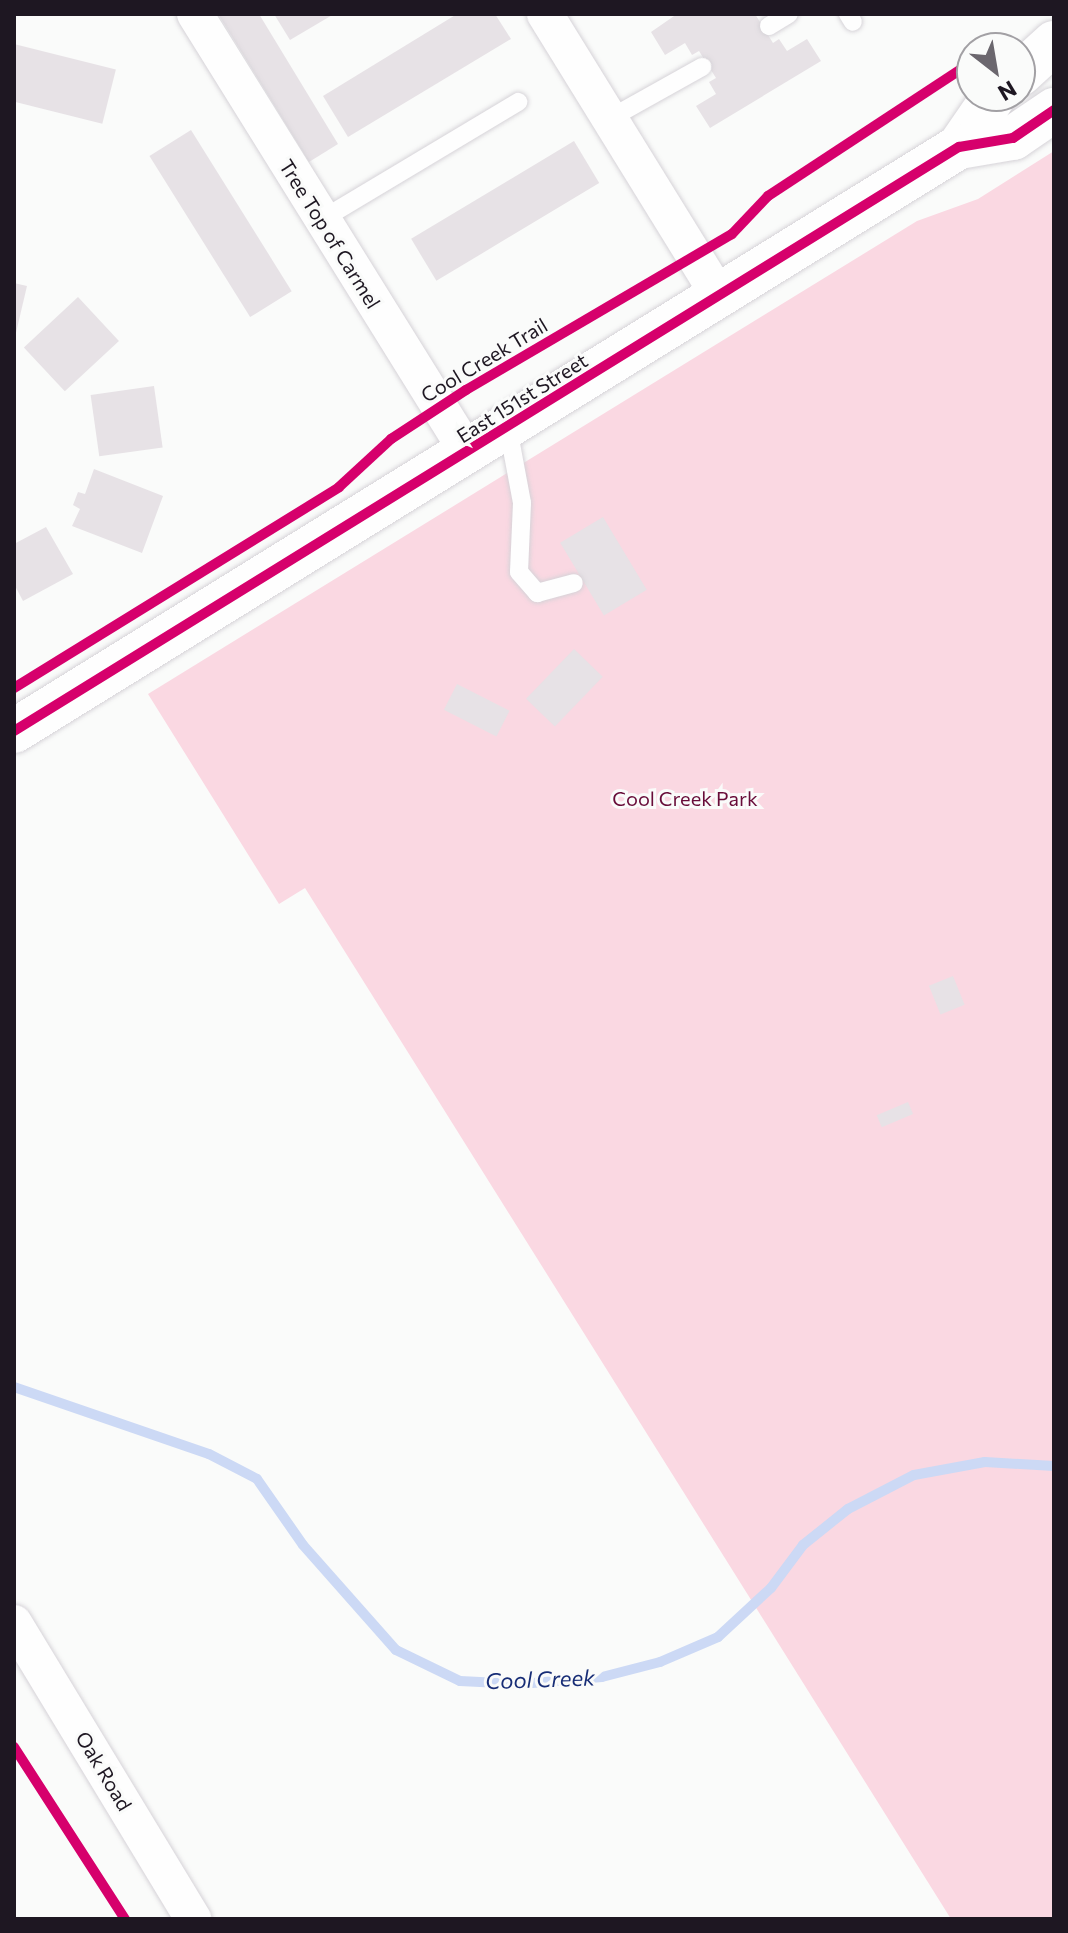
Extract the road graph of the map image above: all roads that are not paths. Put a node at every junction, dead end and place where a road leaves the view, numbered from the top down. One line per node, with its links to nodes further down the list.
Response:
1 (195, 14): 13 (street, Tree Top of Carmel)
2 (545, 14): 11 (street)
3 (789, 14): 4 (lane)
4 (769, 26)
5 (1054, 43): 6 (street)
6 (1036, 59)
7 (702, 67): 11 (lane)
8 (518, 102): 13 (lane)
9 (1054, 110): 12 (street, East 151st Street)
10 (983, 112): 12 (street, East 151st Street)
11 (609, 119): 14 (street)
12 (959, 147): 14 (street, East 151st Street)
13 (321, 220): 16 (street, Tree Top of Carmel)
14 (719, 296): 15 (street, East 151st Street)
15 (508, 428): 16 (street, East 151st Street); 17 (lane)
16 (468, 453): 18 (street, East 151st Street)
17 (574, 583)
18 (14, 731)
19 (14, 1623): 20 (street, Oak Road)
20 (193, 1919)

